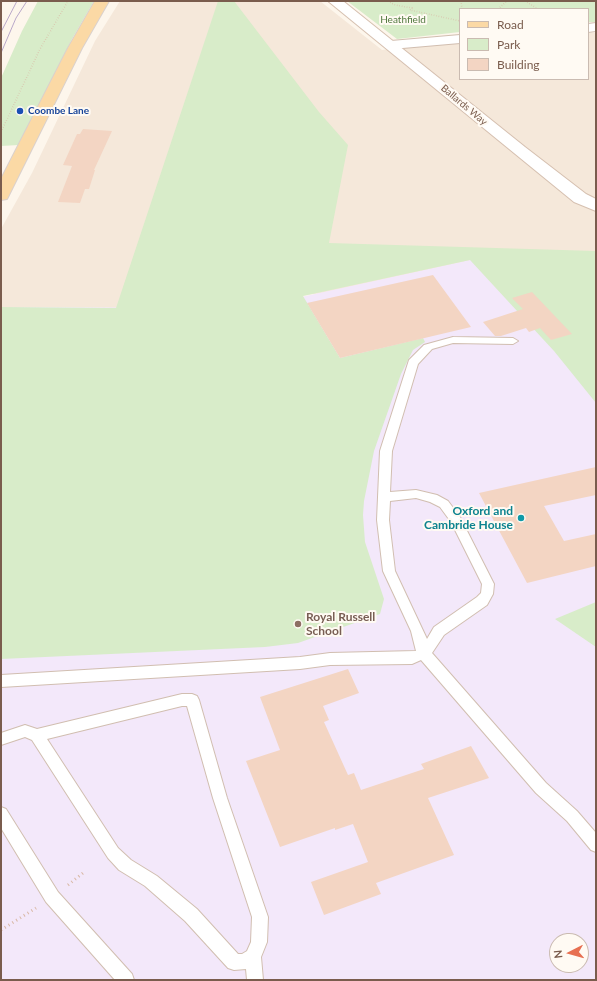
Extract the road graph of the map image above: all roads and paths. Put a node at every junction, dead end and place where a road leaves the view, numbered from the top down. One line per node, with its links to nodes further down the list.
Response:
1 (68, 1): 12 (path)
2 (102, 1): 13 (main road)
3 (335, 1): 11 (street, Ballards Way)
4 (388, 1): 9 (path)
5 (508, 1): 7 (path)
6 (525, 1): 8 (path)
7 (499, 8)
8 (536, 8)
9 (459, 21)
10 (459, 38): 11 (street)
11 (391, 45): 14 (street, Ballards Way)
12 (1, 132)
13 (1, 195)
14 (596, 206)
15 (513, 341): 16 (lane)
16 (384, 498): 17 (lane); 17 (lane)
17 (424, 654): 18 (lane); 22 (lane)
18 (1, 681)
19 (37, 735): 20 (lane); 23 (lane); 23 (lane)
20 (1, 739)
21 (1, 814): 24 (lane)
22 (596, 845)
23 (254, 957): 25 (lane)
24 (126, 980)
25 (255, 980)

